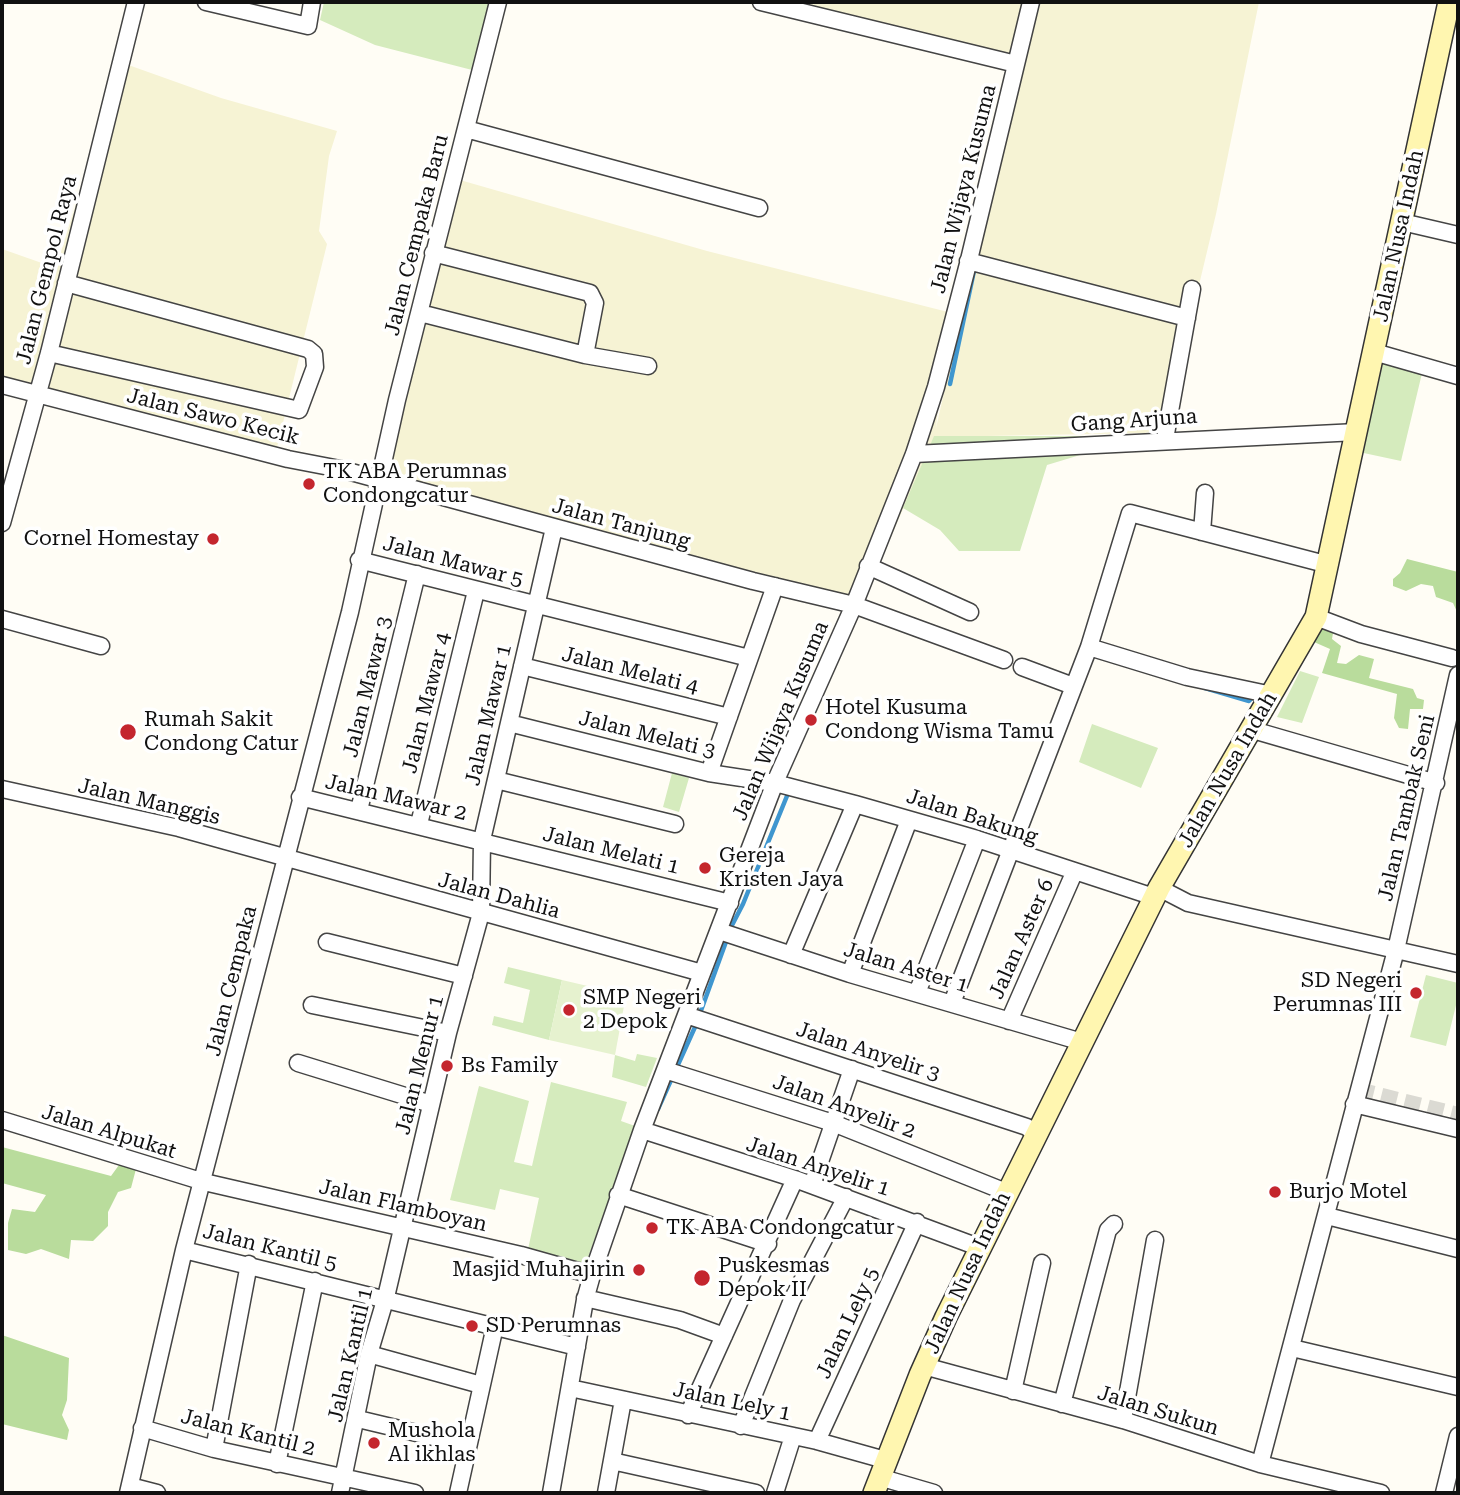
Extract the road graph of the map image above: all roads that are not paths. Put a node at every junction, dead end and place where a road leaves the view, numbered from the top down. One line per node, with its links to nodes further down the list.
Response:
1 (136, 2): 15 (street, Jalan Gempol Raya)
2 (206, 2): 3 (street)
3 (312, 2)
4 (498, 2): 9 (street, Jalan Cempaka Baru)
5 (761, 2): 8 (street)
6 (1031, 2): 8 (street, Jalan Wijaya Kusuma)
7 (1449, 2): 11 (main road, Jalan Nusa Indah)
8 (1016, 64): 14 (street, Jalan Wijaya Kusuma)
9 (466, 129): 10 (street); 13 (street, Jalan Cempaka Baru)
10 (759, 208)
11 (1402, 222): 12 (street); 19 (main road, Jalan Nusa Indah)
12 (1458, 235)
13 (433, 253): 17 (street, Jalan Cempaka Baru); 21 (street)
14 (968, 261): 18 (street); 28 (street, Jalan Wijaya Kusuma)
15 (66, 283): 20 (street, Jalan Gempol Raya); 20 (street)
16 (1192, 289): 18 (street)
17 (420, 313): 21 (street); 29 (street, Jalan Cempaka Baru)
18 (1188, 318): 27 (street)
19 (1374, 352): 23 (street); 26 (main road, Jalan Nusa Indah)
20 (49, 353): 25 (street, Jalan Gempol Raya)
21 (585, 355): 22 (street)
22 (648, 366)
23 (1458, 376)
24 (2, 385): 25 (street, Jalan Sawo Kecik)
25 (37, 394): 29 (street, Jalan Sawo Kecik); 31 (street, Jalan Gempol Raya)
26 (1357, 432): 27 (street, Gang Arjuna); 37 (main road, Jalan Nusa Indah)
27 (1165, 439): 28 (street, Gang Arjuna)
28 (914, 454): 36 (street, Jalan Wijaya Kusuma)
29 (379, 479): 33 (street, Jalan Tanjung); 35 (street, Jalan Cempaka)
30 (1205, 493): 34 (street)
31 (5, 500): 32 (street, Jalan Gempol Raya)
32 (2, 523)
33 (554, 528): 39 (street, Jalan Tanjung); 42 (street, Jalan Mawar 1)
34 (1202, 532): 37 (street); 47 (street)
35 (359, 560): 38 (street, Jalan Mawar 5); 66 (street, Jalan Cempaka)
36 (868, 565): 41 (street, Jalan Wijaya Kusuma); 43 (street)
37 (1329, 565): 44 (main road, Jalan Nusa Indah)
38 (417, 574): 40 (street, Jalan Mawar 5); 68 (street, Jalan Mawar 3)
39 (775, 586): 41 (street, Jalan Tanjung); 48 (street)
40 (476, 592): 42 (street, Jalan Mawar 5); 70 (street, Jalan Mawar 4)
41 (854, 605): 50 (street, Jalan Tanjung); 63 (street, Jalan Wijaya Kusuma)
42 (537, 606): 48 (street, Jalan Mawar 5); 51 (street, Jalan Mawar 1)
43 (970, 612)
44 (1317, 617): 49 (street); 55 (main road, Jalan Nusa Indah)
45 (2, 619): 46 (street)
46 (101, 646)
47 (1089, 647): 54 (street); 55 (street)
48 (749, 658): 56 (street)
49 (1452, 658)
50 (1004, 660)
51 (522, 666): 56 (street, Jalan Melati 4); 57 (street, Jalan Mawar 1)
52 (1023, 667): 54 (street)
53 (1458, 675): 59 (street, Jalan Tambak Seni)
54 (1073, 686): 74 (street)
55 (1272, 695): 58 (main road, Jalan Nusa Indah)
56 (729, 717): 61 (street)
57 (509, 723): 61 (street, Jalan Melati 3); 62 (street, Jalan Mawar 1)
58 (1253, 730): 64 (street); 77 (main road, Jalan Nusa Indah)
59 (1442, 756): 60 (street); 64 (street, Jalan Tambak Seni)
60 (1458, 760)
61 (709, 773): 63 (street, Jalan Melati 3)
62 (496, 780): 71 (street); 73 (street, Jalan Mawar 1)
63 (775, 783): 67 (street, Jalan Bakung); 78 (street, Jalan Wijaya Kusuma)
64 (1436, 783): 82 (street, Jalan Tambak Seni)
65 (2, 789): 75 (street, Jalan Manggis)
66 (300, 797): 68 (street, Jalan Mawar 2); 75 (street, Jalan Cempaka)
67 (856, 804): 69 (street, Jalan Bakung); 83 (street)
68 (359, 810): 70 (street, Jalan Mawar 2)
69 (909, 820): 72 (street, Jalan Bakung); 86 (street)
70 (419, 824): 73 (street, Jalan Mawar 2)
71 (675, 824)
72 (977, 839): 74 (street, Jalan Bakung); 88 (street)
73 (482, 840): 78 (street, Jalan Melati 1); 79 (street, Jalan Mawar 1)
74 (1013, 851): 76 (street, Jalan Bakung); 89 (street)
75 (286, 857): 79 (street, Jalan Dahlia); 106 (street, Jalan Cempaka)
76 (1074, 873): 77 (street, Jalan Bakung); 92 (street, Jalan Aster 6)
77 (1156, 893): 82 (street, Jalan Bakung); 94 (main road, Jalan Nusa Indah)
78 (730, 903): 80 (street, Jalan Wijaya Kusuma)
79 (481, 913): 85 (street, Jalan Dahlia); 87 (street, Jalan Menur 1)
80 (724, 933): 83 (street, Jalan Aster 1); 85 (street, Jalan Wijaya Kusuma)
81 (327, 942): 87 (street)
82 (1396, 950): 84 (street, Jalan Bakung); 99 (street, Jalan Tambak Seni)
83 (791, 955): 86 (street, Jalan Aster 1)
84 (1458, 964)
85 (702, 973): 91 (street, Jalan Wijaya Kusuma)
86 (850, 974): 88 (street, Jalan Aster 1)
87 (464, 976): 93 (street, Jalan Menur 1)
88 (916, 993): 89 (street, Jalan Aster 1)
89 (952, 1003): 92 (street, Jalan Aster 1)
90 (312, 1004): 93 (street)
91 (692, 1016): 96 (street, Jalan Anyelir 3); 97 (street, Jalan Wijaya Kusuma)
92 (1009, 1021): 94 (street, Jalan Aster 1)
93 (448, 1033): 98 (street, Jalan Menur 1)
94 (1082, 1042): 104 (main road, Jalan Nusa Indah)
95 (298, 1063): 98 (street)
96 (852, 1069): 101 (street); 104 (street, Jalan Anyelir 3)
97 (670, 1071): 101 (street, Jalan Anyelir 2); 103 (street, Jalan Wijaya Kusuma)
98 (431, 1104): 114 (street, Jalan Menur 1)
99 (1354, 1104): 102 (street); 111 (street, Jalan Tambak Seni)
100 (2, 1120): 106 (street, Jalan Alpukat)
101 (833, 1123): 107 (street); 108 (street, Jalan Anyelir 2)
102 (1458, 1129)
103 (642, 1130): 105 (street, Jalan Anyelir 1); 109 (street, Jalan Wijaya Kusuma)
104 (1035, 1134): 108 (main road, Jalan Nusa Indah)
105 (795, 1179): 107 (street, Jalan Anyelir 1); 116 (street)
106 (204, 1182): 114 (street, Jalan Flamboyan); 119 (street, Jalan Cempaka)
107 (812, 1185): 110 (street, Jalan Anyelir 1)
108 (1006, 1192): 117 (main road, Jalan Nusa Indah)
109 (618, 1195): 116 (street); 122 (street, Jalan Wijaya Kusuma)
110 (846, 1197): 112 (street, Jalan Anyelir 1); 141 (street)
111 (1327, 1216): 118 (street); 129 (street, Jalan Tambak Seni)
112 (917, 1222): 117 (street, Jalan Anyelir 1); 145 (street, Jalan Lely 5)
113 (1114, 1224): 137 (street)
114 (404, 1227): 122 (street, Jalan Flamboyan); 124 (street, Jalan Kantil 1)
115 (1155, 1240): 140 (street)
116 (768, 1244): 127 (street)
117 (981, 1248): 131 (main road, Jalan Nusa Indah)
118 (1458, 1249)
119 (184, 1250): 121 (street, Jalan Kantil 5); 142 (street, Jalan Cempaka)
120 (1042, 1263): 135 (street)
121 (249, 1264): 123 (street, Jalan Kantil 5); 147 (street)
122 (592, 1275): 125 (street, Jalan Wijaya Kusuma)
123 (316, 1282): 124 (street, Jalan Kantil 5); 149 (street)
124 (386, 1297): 126 (street, Jalan Kantil 5); 130 (street, Jalan Kantil 1)
125 (586, 1298): 127 (street); 128 (street, Jalan Wijaya Kusuma)
126 (495, 1326): 128 (street, Jalan Kantil 5); 132 (street)
127 (724, 1336): 138 (street)
128 (577, 1347): 134 (street, Jalan Wijaya Kusuma)
129 (1292, 1348): 133 (street); 150 (street, Jalan Tambak Seni)
130 (369, 1354): 132 (street); 139 (street, Jalan Kantil 1)
131 (924, 1366): 135 (street, Jalan Sukun); 152 (main road, Jalan Nusa Indah)
132 (481, 1385): 146 (street)
133 (1458, 1387)
134 (570, 1388): 136 (street, Jalan Lely 1); 158 (street, Jalan Wijaya Kusuma)
135 (1013, 1391): 137 (street, Jalan Sukun)
136 (623, 1401): 138 (street, Jalan Lely 1); 148 (street)
137 (1062, 1404): 140 (street, Jalan Sukun)
138 (688, 1415): 141 (street, Jalan Lely 1)
139 (358, 1419): 146 (street); 151 (street, Jalan Kantil 1)
140 (1123, 1420): 150 (street, Jalan Sukun)
141 (741, 1426): 143 (street, Jalan Lely 1)
142 (142, 1428): 147 (street, Jalan Kantil 2); 153 (street, Jalan Cempaka)
143 (793, 1436): 145 (street, Jalan Lely 1); 161 (street)
144 (1458, 1436): 164 (street)
145 (817, 1441): 152 (street, Jalan Lely 1)
146 (467, 1445): 157 (street)
147 (214, 1449): 149 (street, Jalan Kantil 2)
148 (612, 1461): 159 (street); 160 (street)
149 (276, 1464): 151 (street, Jalan Kantil 2)
150 (1260, 1464): 163 (street, Jalan Sukun)
151 (344, 1477): 155 (street, Jalan Kantil 1); 156 (street, Jalan Kantil 2)
152 (879, 1477): 162 (street, Jalan Lely 1)
153 (129, 1490): 154 (street)
154 (157, 1493)
155 (340, 1493)
156 (415, 1493)
157 (458, 1493)
158 (551, 1493)
159 (606, 1493)
160 (756, 1493)
161 (775, 1493)
162 (934, 1493)
163 (1381, 1493)
164 (1444, 1493)

